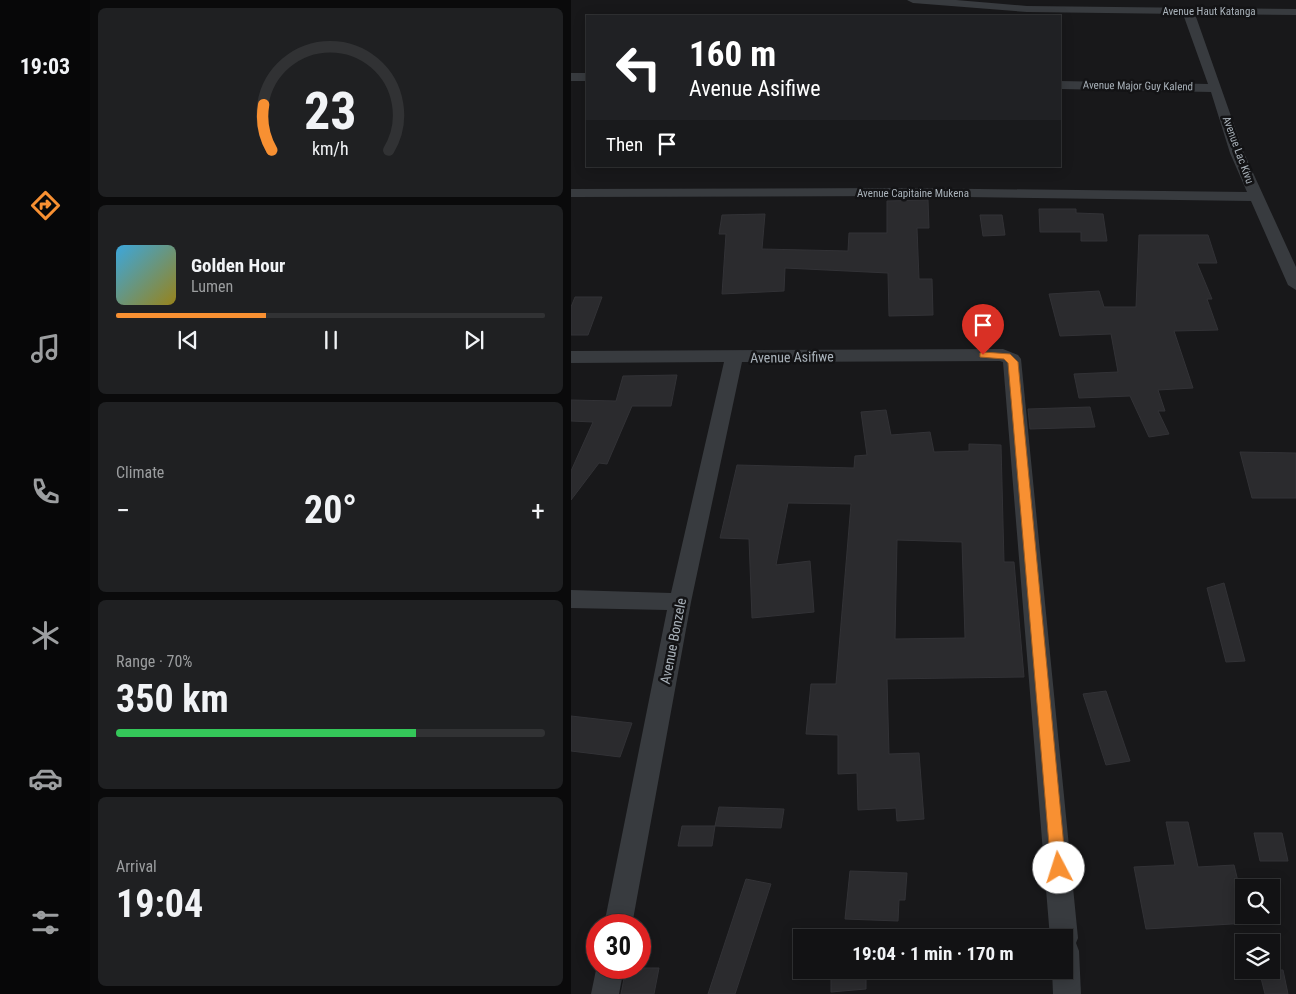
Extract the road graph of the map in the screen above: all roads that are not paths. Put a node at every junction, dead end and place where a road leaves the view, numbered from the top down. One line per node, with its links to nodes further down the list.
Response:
1 (913, 0): 3 (street, Avenue Haut Katanga)
2 (1105, 0): 3 (street)
3 (1135, 10): 4 (street, Avenue Haut Katanga)
4 (1187, 11): 5 (street, Avenue Haut Katanga); 9 (street, Avenue Lac Kivu)
5 (1296, 12)
6 (571, 77): 7 (street)
7 (586, 77)
8 (1061, 85): 9 (street, Avenue Major Guy Kalend)
9 (1216, 88): 11 (street, Avenue Lac Kivu)
10 (571, 193): 11 (street, Avenue Capitaine Mukena)
11 (1256, 196): 12 (street, Avenue Lac Kivu)
12 (1296, 285)
13 (571, 358): 14 (street, Avenue Asifiwe)
14 (734, 358): 16 (street, Avenue Bonzele); 18 (street, Avenue Asifiwe)
15 (571, 599): 16 (street)
16 (680, 602): 17 (street, Avenue Bonzele)
17 (620, 914)
18 (1063, 929)
19 (608, 979): 21 (street)
20 (1066, 979): 22 (street)
21 (605, 994)
22 (1067, 994)

